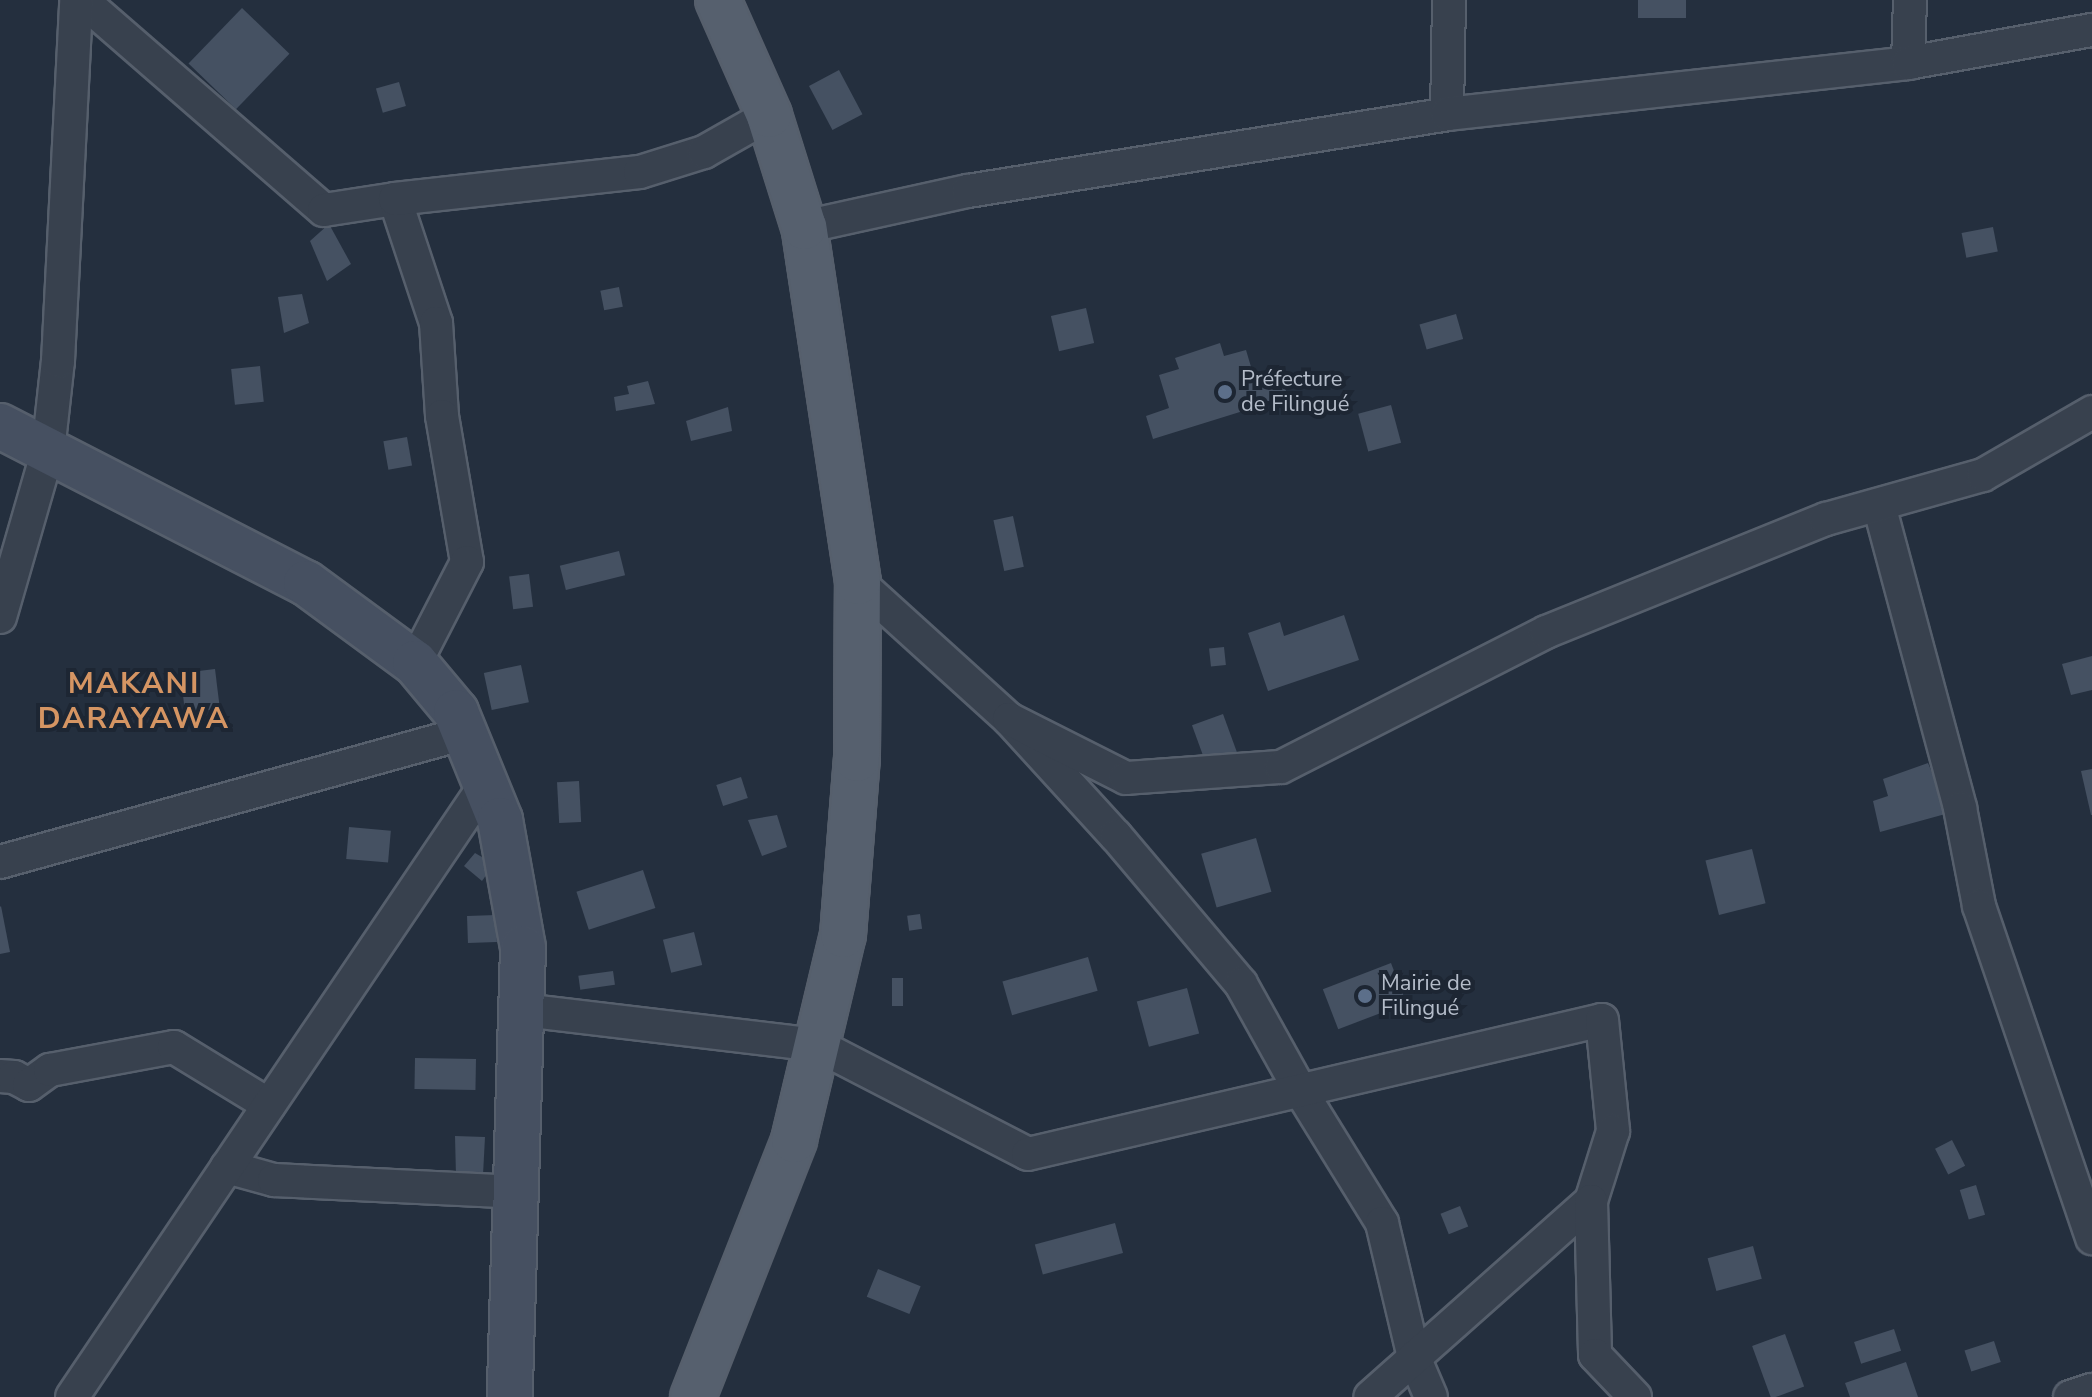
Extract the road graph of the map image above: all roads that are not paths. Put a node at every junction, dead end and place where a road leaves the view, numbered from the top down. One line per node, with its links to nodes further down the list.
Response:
1 (79, 0): 9 (street); 13 (street)
2 (718, 0): 8 (main road)
3 (1449, 0): 7 (street)
4 (1910, 0): 6 (street)
5 (2092, 30): 6 (street)
6 (1908, 63): 7 (street)
7 (1447, 114): 10 (street)
8 (769, 115): 9 (street); 10 (main road)
9 (395, 199): 17 (street)
10 (804, 227): 15 (main road)
11 (2092, 412): 14 (street)
12 (0, 426): 13 (street)
13 (48, 451): 16 (street); 17 (street)
14 (1879, 505): 18 (street); 30 (street)
15 (858, 582): 18 (street); 23 (main road)
16 (0, 617)
17 (415, 663): 19 (street)
18 (1009, 719): 25 (street)
19 (465, 733): 20 (street); 21 (street)
20 (486, 784): 22 (street); 26 (street)
21 (0, 862)
22 (523, 1010): 23 (street); 28 (street)
23 (817, 1045): 25 (street); 35 (main road)
24 (0, 1076): 26 (street)
25 (1300, 1090): 29 (street); 31 (street)
26 (269, 1105): 27 (street)
27 (227, 1167): 28 (street); 33 (street)
28 (517, 1192): 34 (street)
29 (1591, 1201): 31 (street); 38 (street)
30 (2092, 1238)
31 (1414, 1357): 36 (street); 37 (street)
32 (2092, 1390): 39 (street)
33 (72, 1397)
34 (510, 1397)
35 (693, 1397)
36 (1370, 1397)
37 (1431, 1397)
38 (1635, 1397)
39 (2070, 1397)

